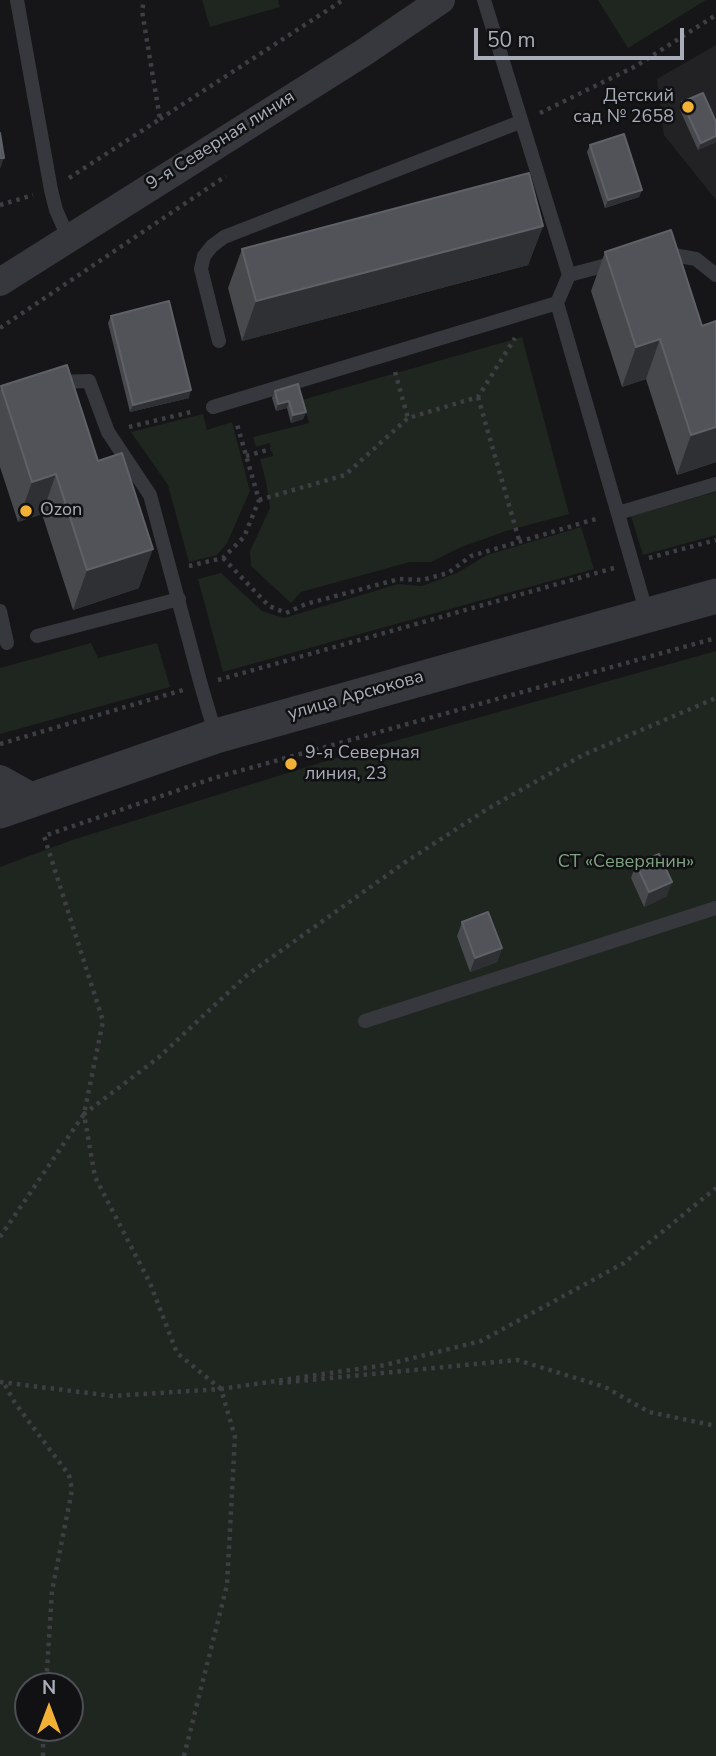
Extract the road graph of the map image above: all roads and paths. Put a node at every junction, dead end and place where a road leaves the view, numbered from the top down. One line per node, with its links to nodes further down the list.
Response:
1 (17, 0): 9 (lane)
2 (144, 0): 7 (path)
3 (343, 0): 7 (path)
4 (441, 0): 11 (street, 9-я Северная линия)
5 (484, 0): 8 (lane)
6 (716, 15): 8 (path)
7 (160, 119): 9 (path)
8 (520, 122): 12 (lane); 17 (lane)
9 (51, 190): 10 (path); 11 (lane)
10 (0, 205)
11 (68, 237): 14 (street, 9-я Северная линия)
12 (569, 275): 13 (lane); 15 (lane)
13 (716, 275)
14 (0, 282)
15 (557, 303): 16 (lane); 29 (lane)
16 (531, 312): 18 (lane); 20 (path)
17 (219, 341)
18 (390, 354): 21 (lane); 23 (path)
19 (38, 387): 24 (lane)
20 (478, 397): 23 (path); 30 (path)
21 (231, 402): 22 (lane); 26 (path)
22 (213, 407): 24 (path)
23 (408, 418): 28 (path)
24 (108, 432): 34 (lane)
25 (271, 449): 26 (path)
26 (246, 456): 28 (path)
27 (716, 484): 29 (lane)
28 (259, 500): 32 (path)
29 (618, 513): 30 (path); 33 (lane)
30 (519, 540): 32 (path)
31 (716, 540): 33 (path)
32 (223, 558): 34 (path)
33 (634, 562): 38 (lane); 42 (path)
34 (171, 571): 36 (lane)
35 (716, 596): 38 (street, улица Арсюкова)
36 (179, 599): 39 (lane); 42 (lane)
37 (0, 611): 41 (lane)
38 (647, 614): 44 (street, улица Арсюкова)
39 (37, 636)
40 (716, 638): 51 (path)
41 (7, 643)
42 (201, 685): 44 (lane); 45 (path)
43 (716, 698): 51 (path)
44 (216, 736): 47 (street, улица Арсюкова)
45 (0, 744)
46 (0, 779): 47 (street)
47 (34, 798): 48 (street, улица Арсюкова)
48 (0, 811)
49 (716, 908): 50 (lane)
50 (365, 1021)
51 (84, 1114): 53 (path); 55 (path)
52 (716, 1188): 55 (path)
53 (0, 1237)
54 (2, 1383): 55 (path); 57 (path)
55 (221, 1388): 56 (path); 58 (path)
56 (716, 1426)
57 (47, 1672)
58 (184, 1756)

